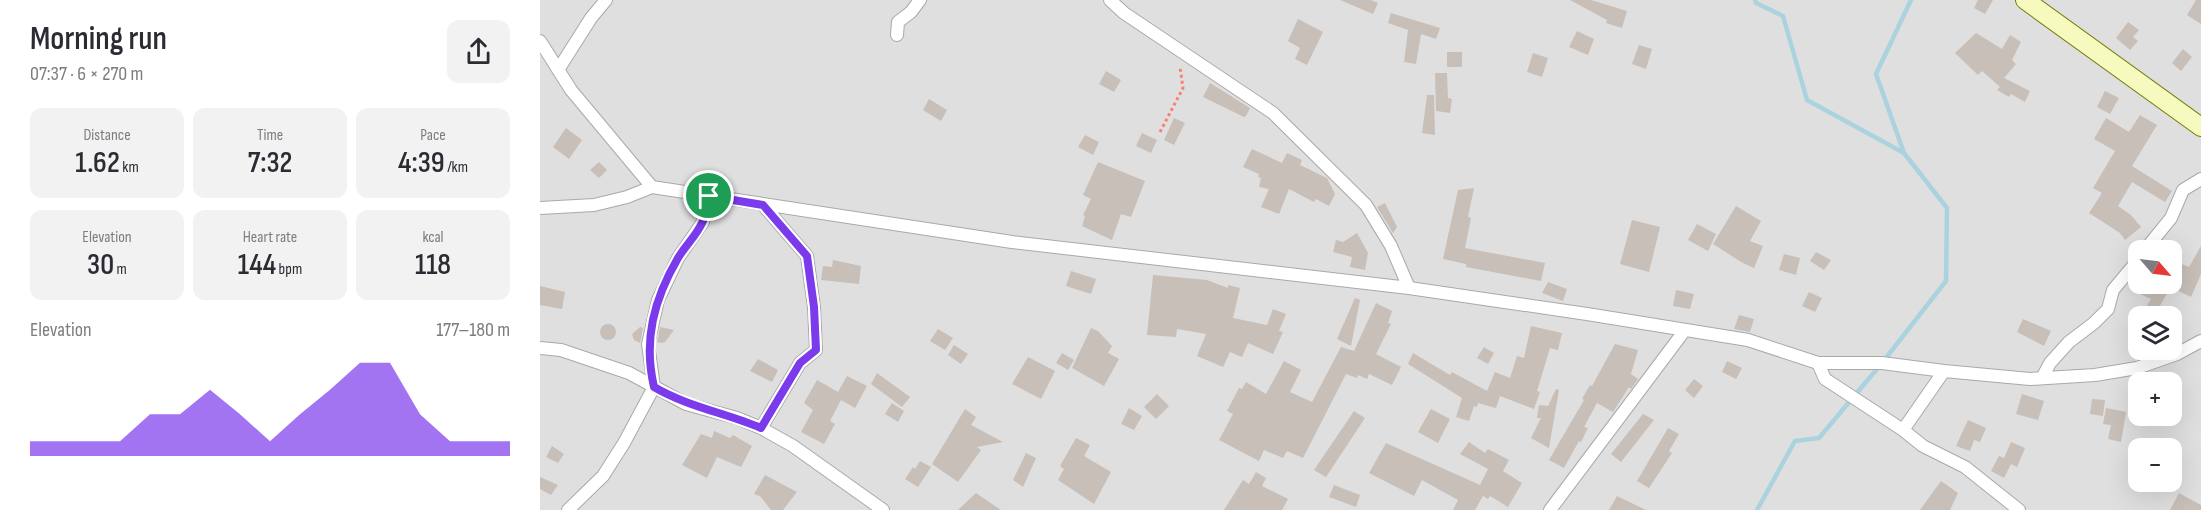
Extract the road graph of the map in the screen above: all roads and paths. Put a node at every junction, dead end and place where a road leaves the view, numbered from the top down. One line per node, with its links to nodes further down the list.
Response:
1 (606, 0): 8 (street)
2 (920, 0): 5 (street)
3 (1110, 0): 7 (street)
4 (2028, 1): 9 (street)
5 (897, 35)
6 (540, 41): 8 (street)
7 (1179, 50): 10 (path); 18 (street)
8 (558, 70): 12 (street)
9 (2201, 127)
10 (1160, 132)
11 (2201, 179): 16 (street)
12 (652, 187): 13 (street); 15 (street)
13 (709, 196): 14 (street); 25 (street)
14 (763, 205): 18 (street); 26 (street)
15 (540, 208)
16 (2153, 240)
17 (2128, 272): 24 (street)
18 (1409, 288): 19 (street)
19 (1685, 330): 22 (street); 30 (street)
20 (2201, 341): 24 (street)
21 (540, 348): 25 (street)
22 (1818, 363): 23 (street); 27 (street)
23 (1944, 371): 24 (street); 27 (street)
24 (2042, 378)
25 (654, 387): 26 (street); 28 (street)
26 (761, 428): 29 (street)
27 (1903, 430): 31 (street)
28 (568, 510)
29 (883, 510)
30 (1550, 510)
31 (2019, 510)

